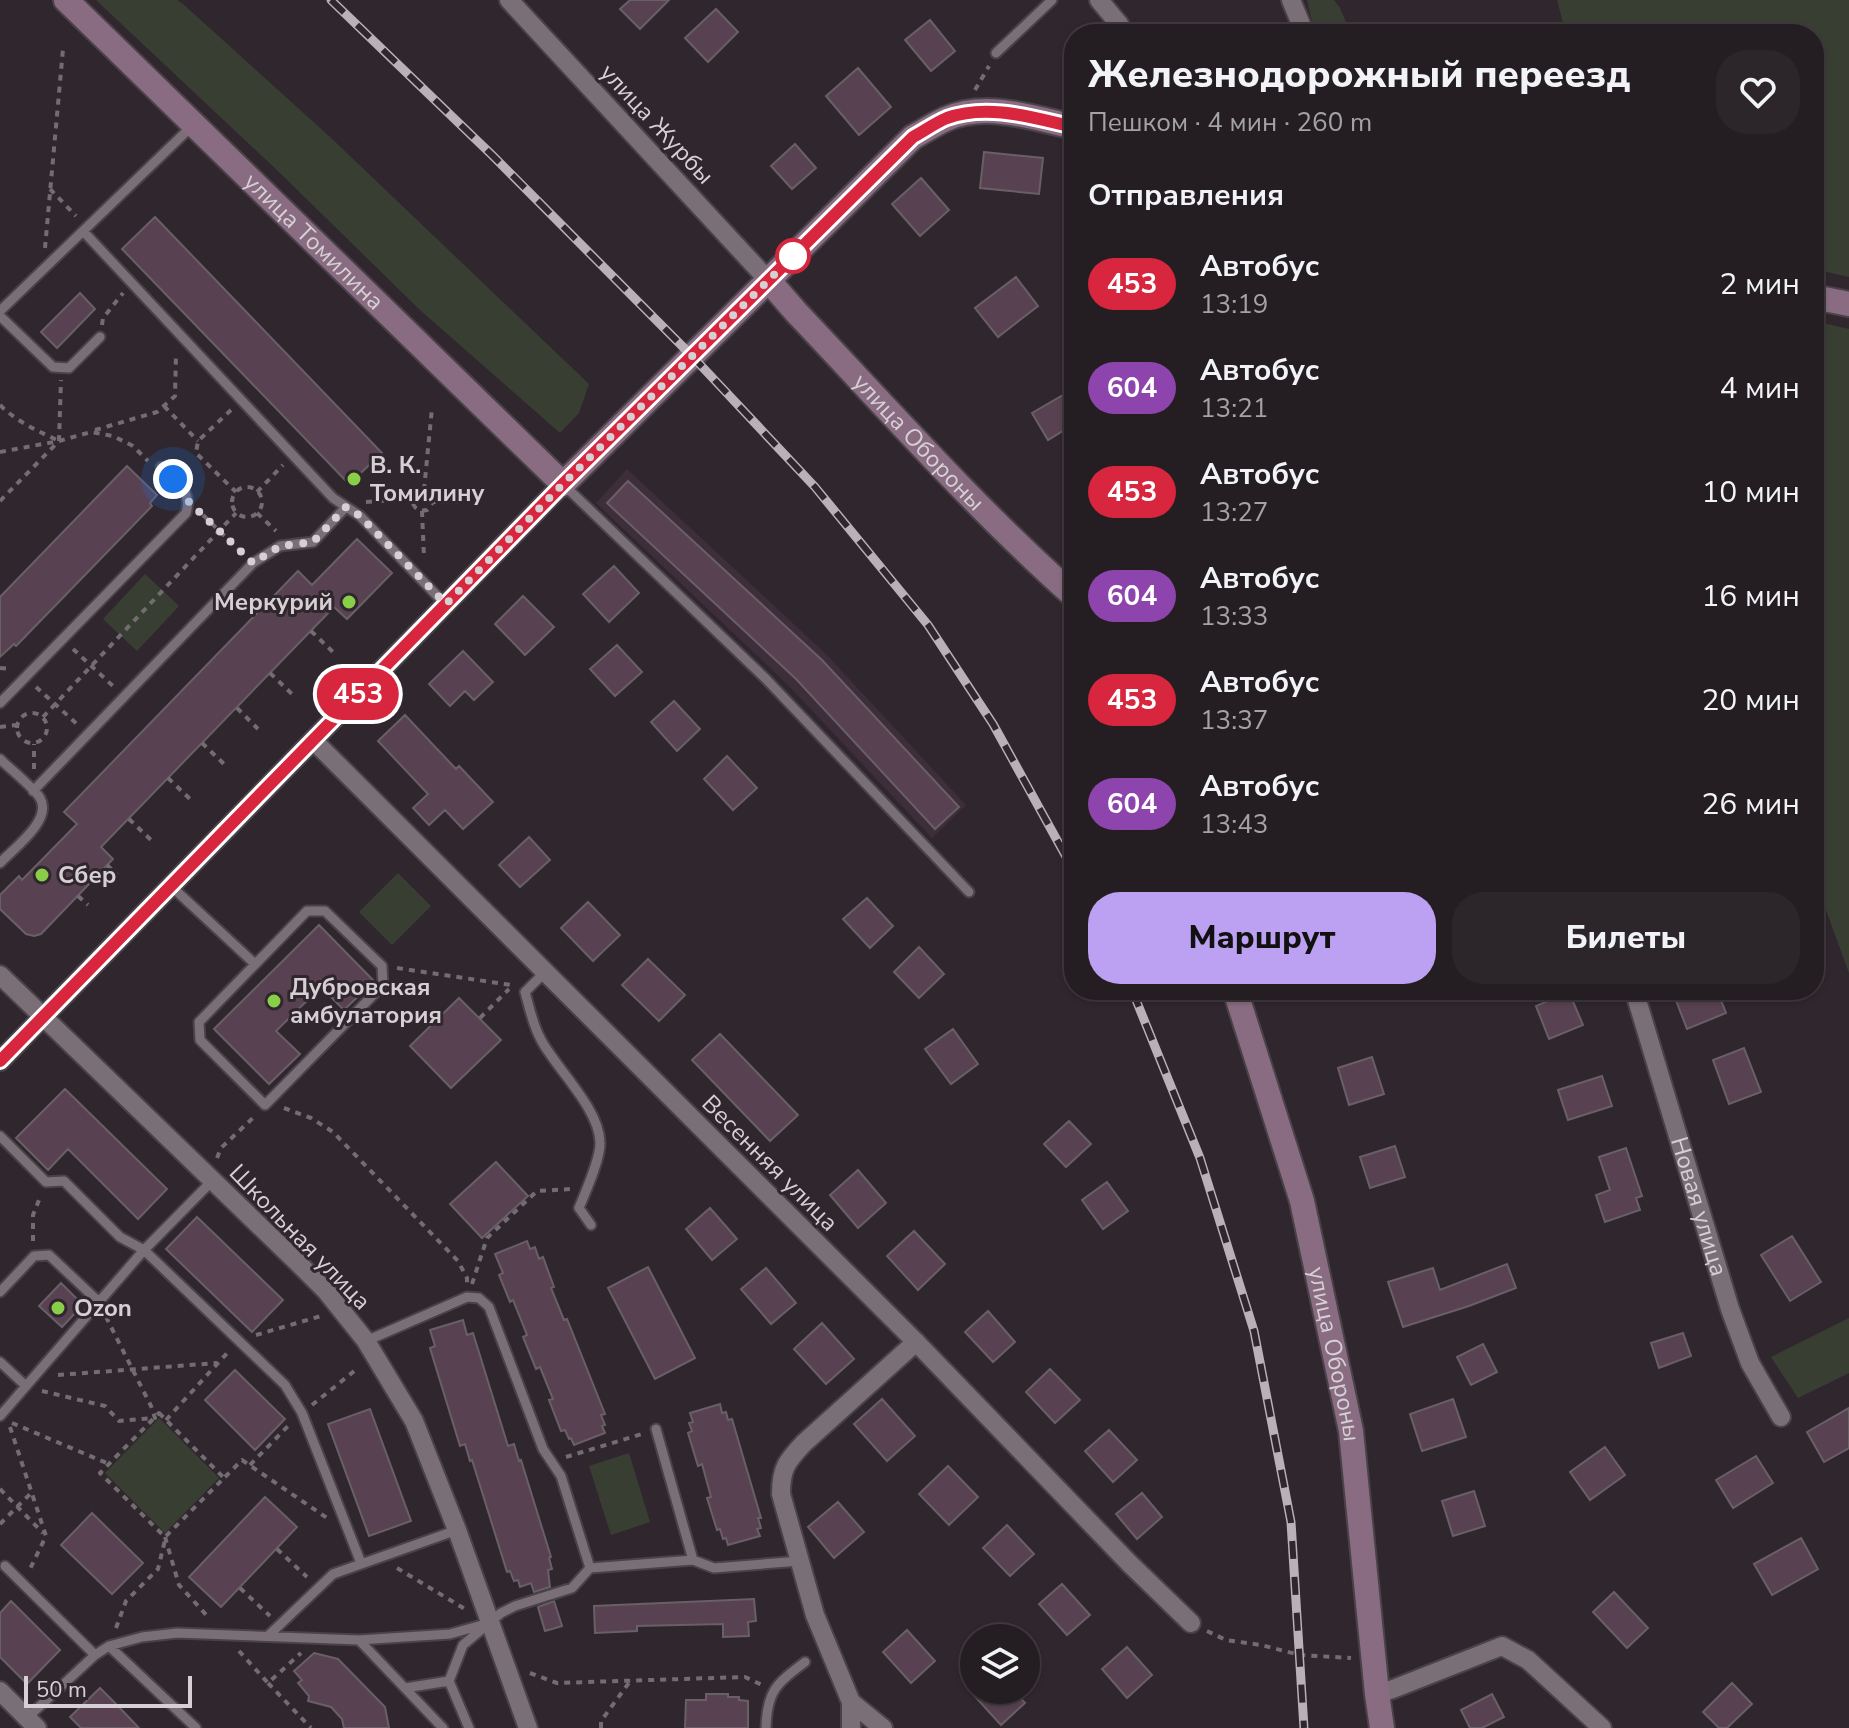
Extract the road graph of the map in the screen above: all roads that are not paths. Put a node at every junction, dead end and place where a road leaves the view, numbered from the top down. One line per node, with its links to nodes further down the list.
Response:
1 (66, 0): 9 (street, улица Томилина)
2 (509, 0): 12 (street, улица Журбы)
3 (1052, 0): 8 (lane)
4 (1099, 0): 6 (street)
5 (1291, 0): 7 (street)
6 (1119, 24)
7 (1301, 24)
8 (996, 53)
9 (194, 124): 11 (lane); 18 (street, улица Томилина)
10 (1064, 125): 12 (street)
11 (85, 229): 15 (lane); 19 (lane)
12 (769, 281): 18 (street); 20 (street, улица Обороны)
13 (1824, 299): 14 (street)
14 (1849, 304)
15 (0, 314): 16 (lane)
16 (100, 337)
17 (161, 467): 22 (lane)
18 (563, 484): 21 (street); 28 (lane)
19 (346, 507): 21 (lane); 25 (lane)
20 (1064, 587)
21 (446, 604): 23 (street)
22 (0, 703)
23 (313, 740): 27 (street); 30 (street, Весенняя улица)
24 (0, 759): 25 (lane)
25 (33, 791): 26 (lane)
26 (0, 863)
27 (171, 886): 29 (lane); 34 (street)
28 (969, 892)
29 (255, 964): 29 (lane)
30 (545, 972): 38 (lane); 43 (street, Весенняя улица)
31 (0, 975): 34 (street, Школьная улица)
32 (1238, 1000): 65 (street, улица Обороны)
33 (1637, 1000): 47 (street, Новая улица)
34 (43, 1018): 35 (street); 37 (street, Школьная улица)
35 (0, 1061)
36 (0, 1136): 39 (lane)
37 (213, 1180): 39 (lane); 42 (street, Школьная улица)
38 (591, 1225)
39 (144, 1250): 41 (lane); 52 (lane)
40 (0, 1292): 41 (lane)
41 (99, 1302): 45 (lane)
42 (366, 1341): 49 (street, Школьная улица); 54 (lane)
43 (916, 1342): 51 (street); 56 (street, Весенняя улица)
44 (0, 1362): 45 (lane)
45 (31, 1388): 46 (lane)
46 (0, 1416)
47 (1781, 1417)
48 (656, 1429): 50 (lane)
49 (457, 1530): 52 (lane); 55 (street, Школьная улица)
50 (693, 1560): 51 (lane); 54 (lane)
51 (800, 1561): 66 (street)
52 (361, 1563): 57 (lane)
53 (5, 1566): 60 (lane)
54 (590, 1568): 55 (lane)
55 (489, 1623): 58 (lane); 62 (lane); 71 (street, Школьная улица)
56 (1191, 1623)
57 (268, 1636): 58 (lane); 59 (lane)
58 (359, 1640): 63 (lane)
59 (109, 1646): 60 (lane); 68 (lane)
60 (95, 1655): 67 (lane)
61 (805, 1662): 72 (lane)
62 (449, 1681): 63 (lane); 70 (lane)
63 (405, 1688): 69 (lane)
64 (0, 1691): 67 (street)
65 (1377, 1694): 75 (street, улица Обороны); 76 (street)
66 (851, 1702): 73 (street); 74 (street)
67 (32, 1723)
68 (196, 1728)
69 (443, 1728)
70 (469, 1728)
71 (528, 1728)
72 (766, 1728)
73 (851, 1728)
74 (883, 1728)
75 (1382, 1728)
76 (1602, 1728)

